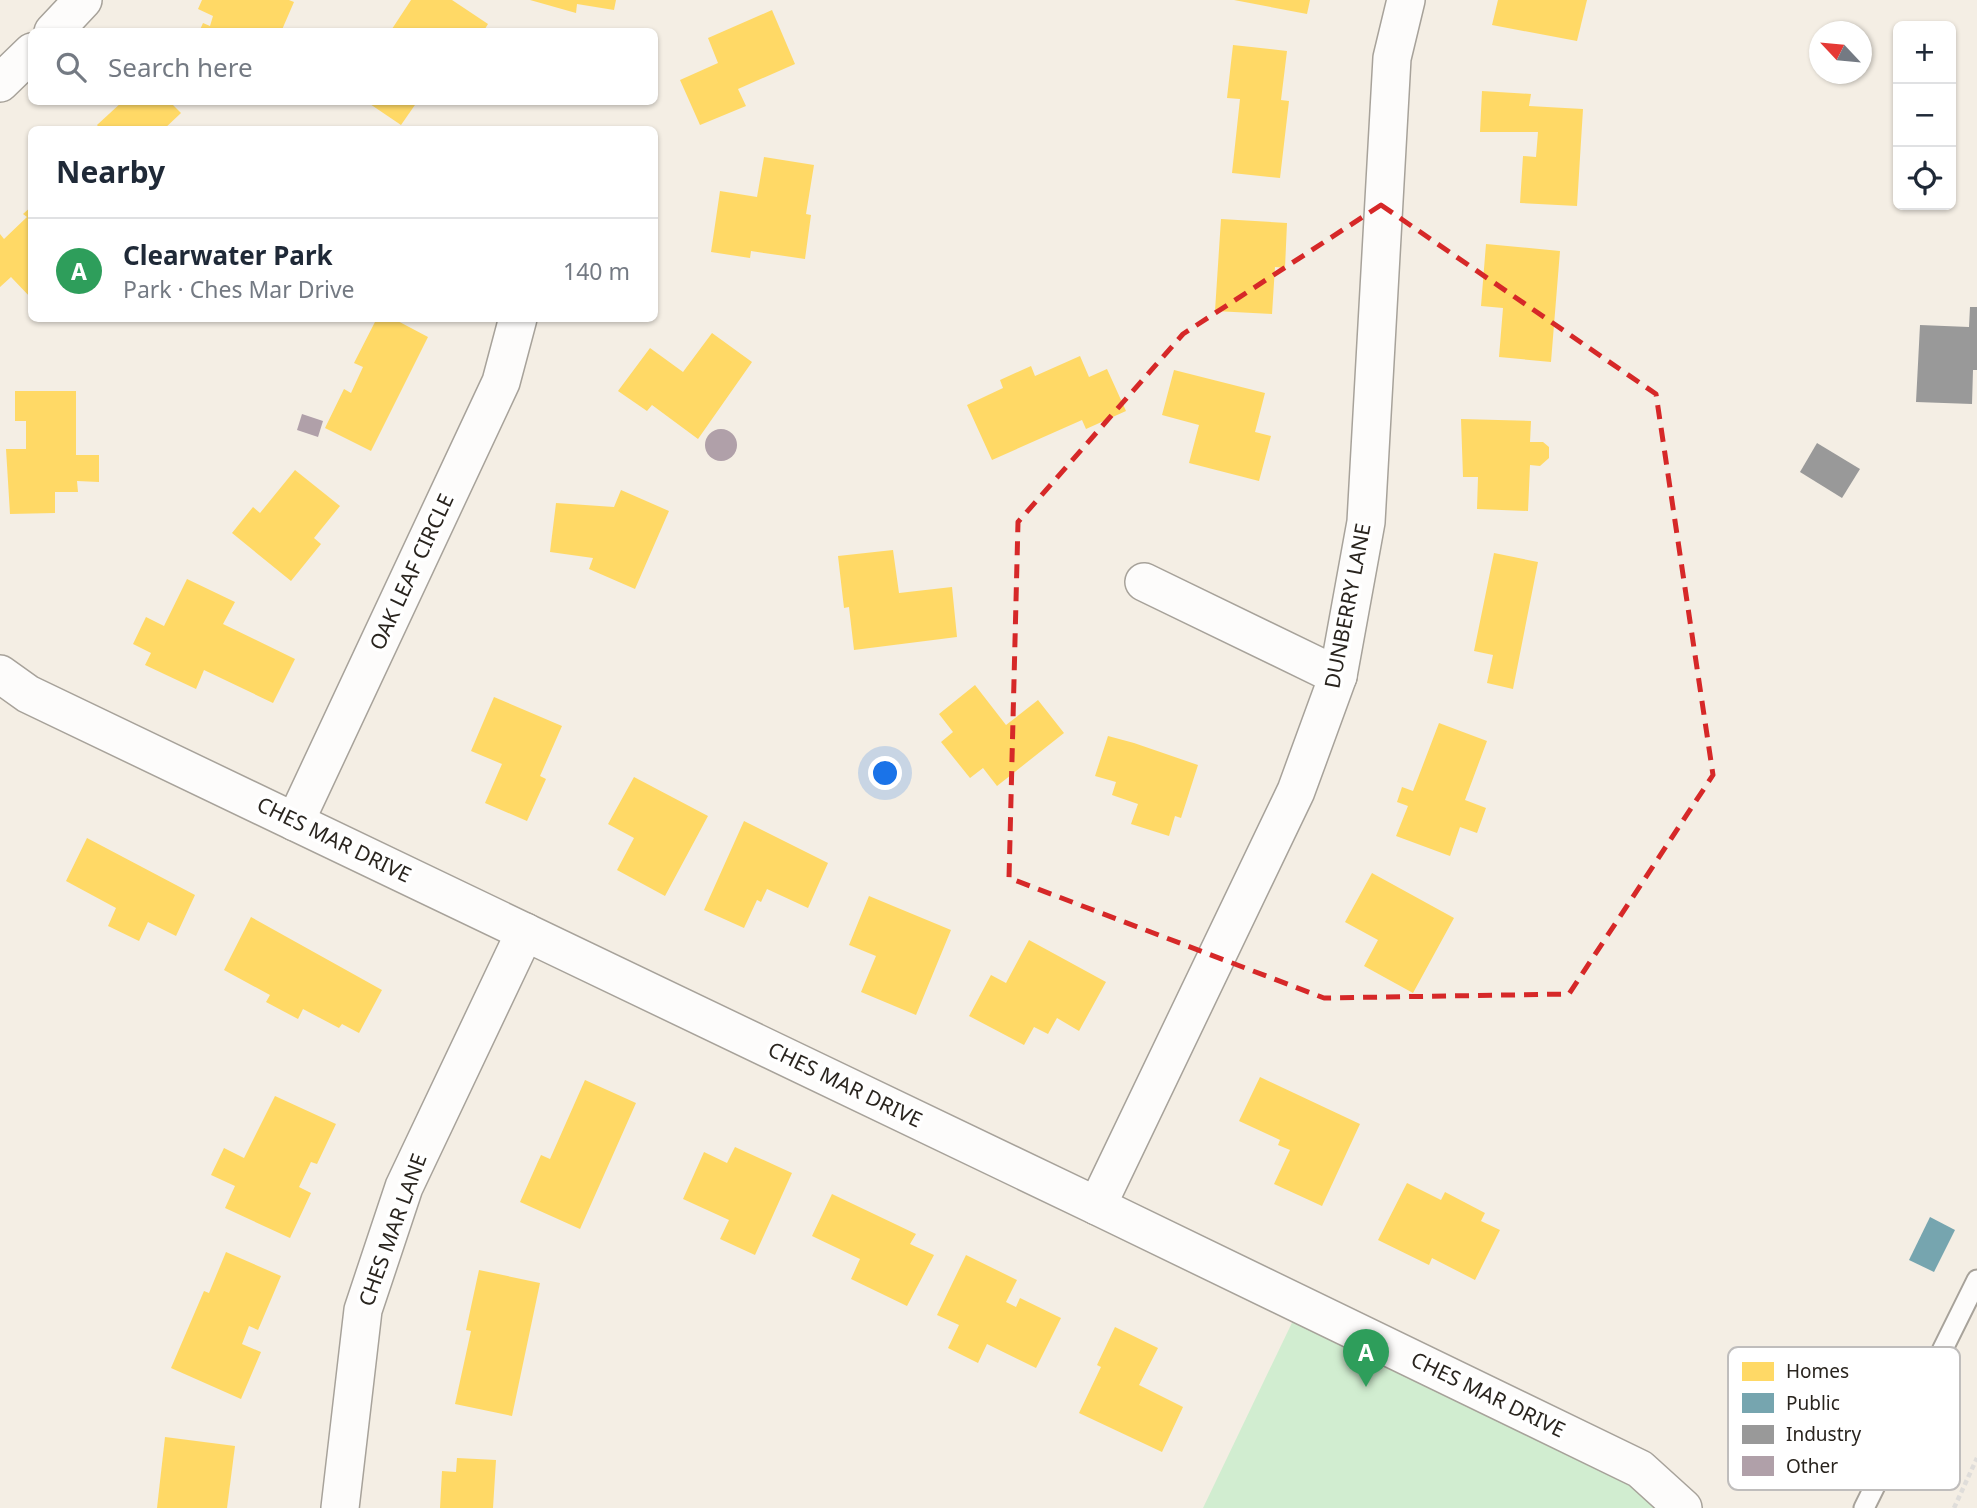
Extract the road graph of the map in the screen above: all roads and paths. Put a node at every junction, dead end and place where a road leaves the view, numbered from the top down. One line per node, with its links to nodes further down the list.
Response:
1 (83, 0): 3 (street)
2 (1406, 0): 9 (street, DUNBERRY LANE)
3 (57, 28)
4 (28, 56): 5 (street)
5 (0, 83)
6 (516, 322): 10 (street, OAK LEAF CIRCLE)
7 (1144, 582): 9 (street)
8 (0, 674): 10 (street, CHES MAR DRIVE)
9 (1338, 676): 12 (street, DUNBERRY LANE)
10 (295, 821): 11 (street, CHES MAR DRIVE)
11 (524, 932): 12 (street, CHES MAR DRIVE); 17 (street, CHES MAR LANE)
12 (1097, 1206): 18 (street, CHES MAR DRIVE)
13 (1977, 1280): 14 (lane)
14 (1944, 1347)
15 (1977, 1458): 20 (path)
16 (1873, 1490): 19 (lane)
17 (340, 1508)
18 (1683, 1508)
19 (1864, 1508)
20 (1954, 1508)

